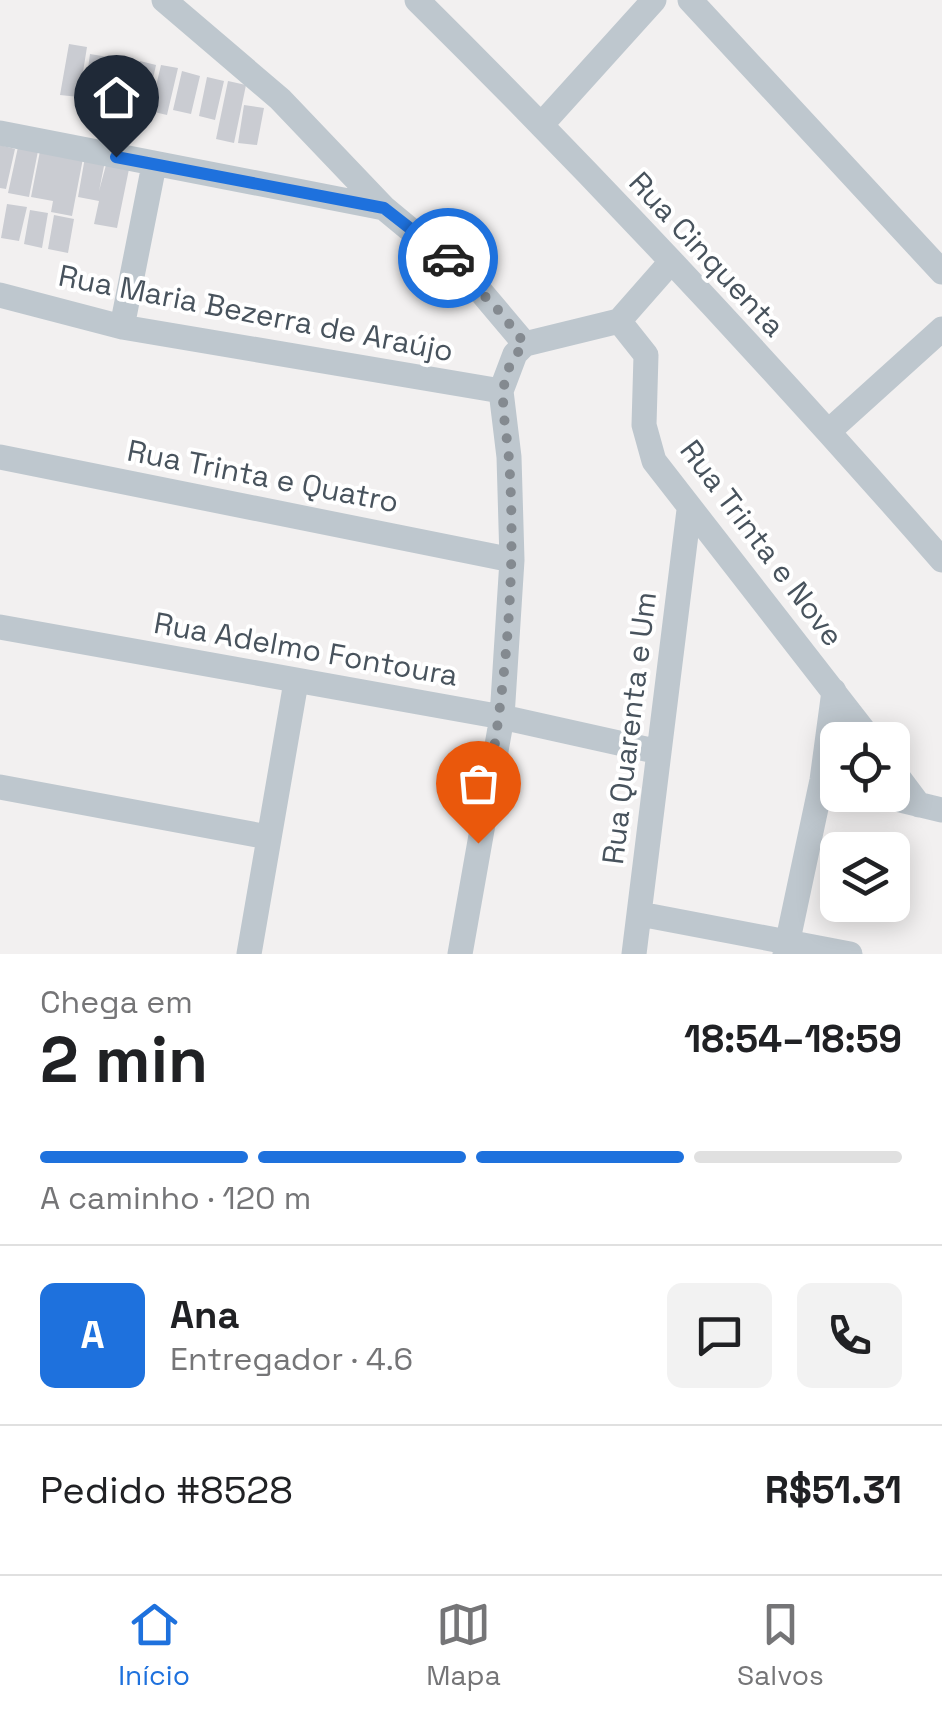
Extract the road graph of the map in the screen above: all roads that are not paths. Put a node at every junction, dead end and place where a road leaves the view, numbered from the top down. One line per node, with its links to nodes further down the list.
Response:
1 (164, 0): 8 (street)
2 (417, 0): 5 (street, Rua Cinquenta)
3 (654, 0): 5 (street)
4 (690, 0): 10 (street)
5 (542, 124): 9 (street, Rua Cinquenta)
6 (0, 133): 7 (street)
7 (154, 165): 8 (street); 13 (street)
8 (384, 208): 15 (street)
9 (670, 264): 12 (street); 17 (street, Rua Cinquenta)
10 (942, 272)
11 (0, 295): 13 (street, Rua Maria Bezerra de Araújo)
12 (619, 321): 15 (street); 19 (street, Rua Trinta e Nove)
13 (122, 327): 16 (street, Rua Maria Bezerra de Araújo)
14 (942, 330): 17 (street)
15 (525, 344): 16 (street)
16 (501, 391): 20 (street)
17 (829, 431): 21 (street, Rua Cinquenta)
18 (0, 457): 20 (street, Rua Trinta e Quatro)
19 (689, 510): 24 (street, Rua Trinta e Nove); 28 (street, Rua Quarenta e Um)
20 (512, 560): 25 (street)
21 (942, 560)
22 (0, 627): 23 (street, Rua Adelmo Fontoura)
23 (296, 682): 25 (street, Rua Adelmo Fontoura); 33 (street)
24 (834, 691): 26 (street); 27 (street, Rua Trinta e Nove)
25 (502, 716): 28 (street, Rua Adelmo Fontoura); 37 (street)
26 (833, 722)
27 (857, 722)
28 (659, 752): 34 (street, Rua Quarenta e Um)
29 (0, 787): 33 (street)
30 (910, 787): 31 (street)
31 (931, 808)
32 (822, 812): 35 (street)
33 (268, 837): 36 (street)
34 (640, 914): 35 (street); 38 (street, Rua Quarenta e Um)
35 (786, 949): 39 (street)
36 (249, 954)
37 (460, 954)
38 (634, 954)
39 (850, 954)

